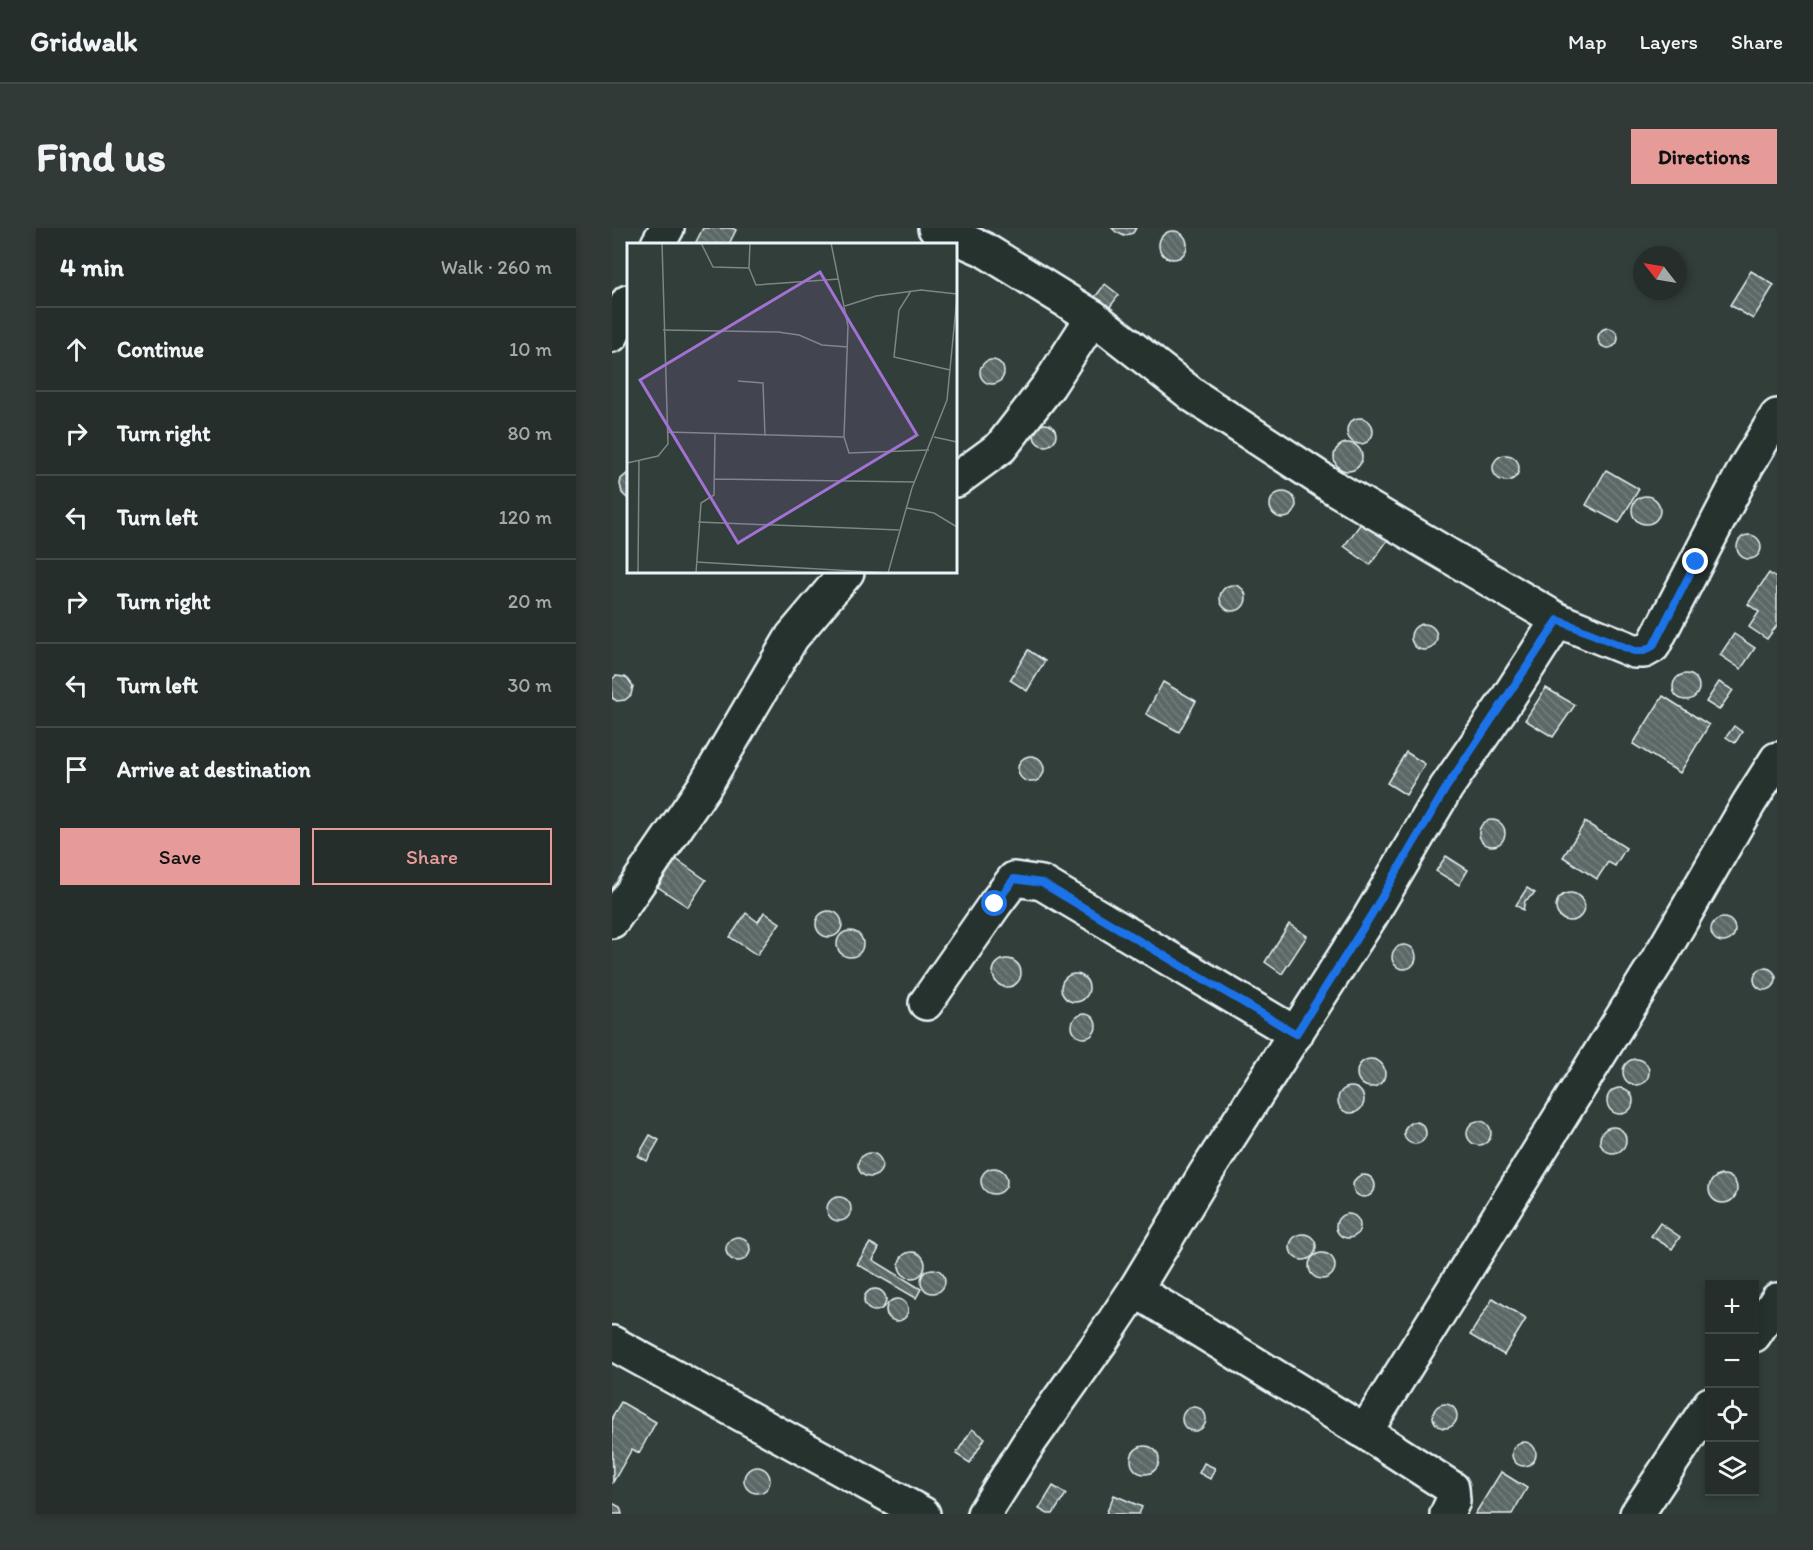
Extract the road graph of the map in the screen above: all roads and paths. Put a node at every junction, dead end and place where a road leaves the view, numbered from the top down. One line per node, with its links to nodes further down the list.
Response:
1 (667, 228): 3 (street)
2 (935, 228): 5 (street)
3 (659, 243)
4 (627, 304): 6 (street)
5 (1093, 317): 8 (street); 10 (street)
6 (612, 335)
7 (1777, 416): 10 (street)
8 (957, 479)
9 (846, 573): 12 (street)
10 (1558, 620): 14 (street)
11 (1777, 759): 20 (street)
12 (612, 921)
13 (927, 1003): 14 (street)
14 (1296, 1034): 15 (street)
15 (1135, 1290): 20 (street); 22 (street)
16 (1777, 1300): 17 (street)
17 (1756, 1334)
18 (612, 1343): 21 (street)
19 (1705, 1412): 24 (street)
20 (1365, 1432): 23 (street)
21 (923, 1514)
22 (984, 1514)
23 (1447, 1514)
24 (1637, 1514)

